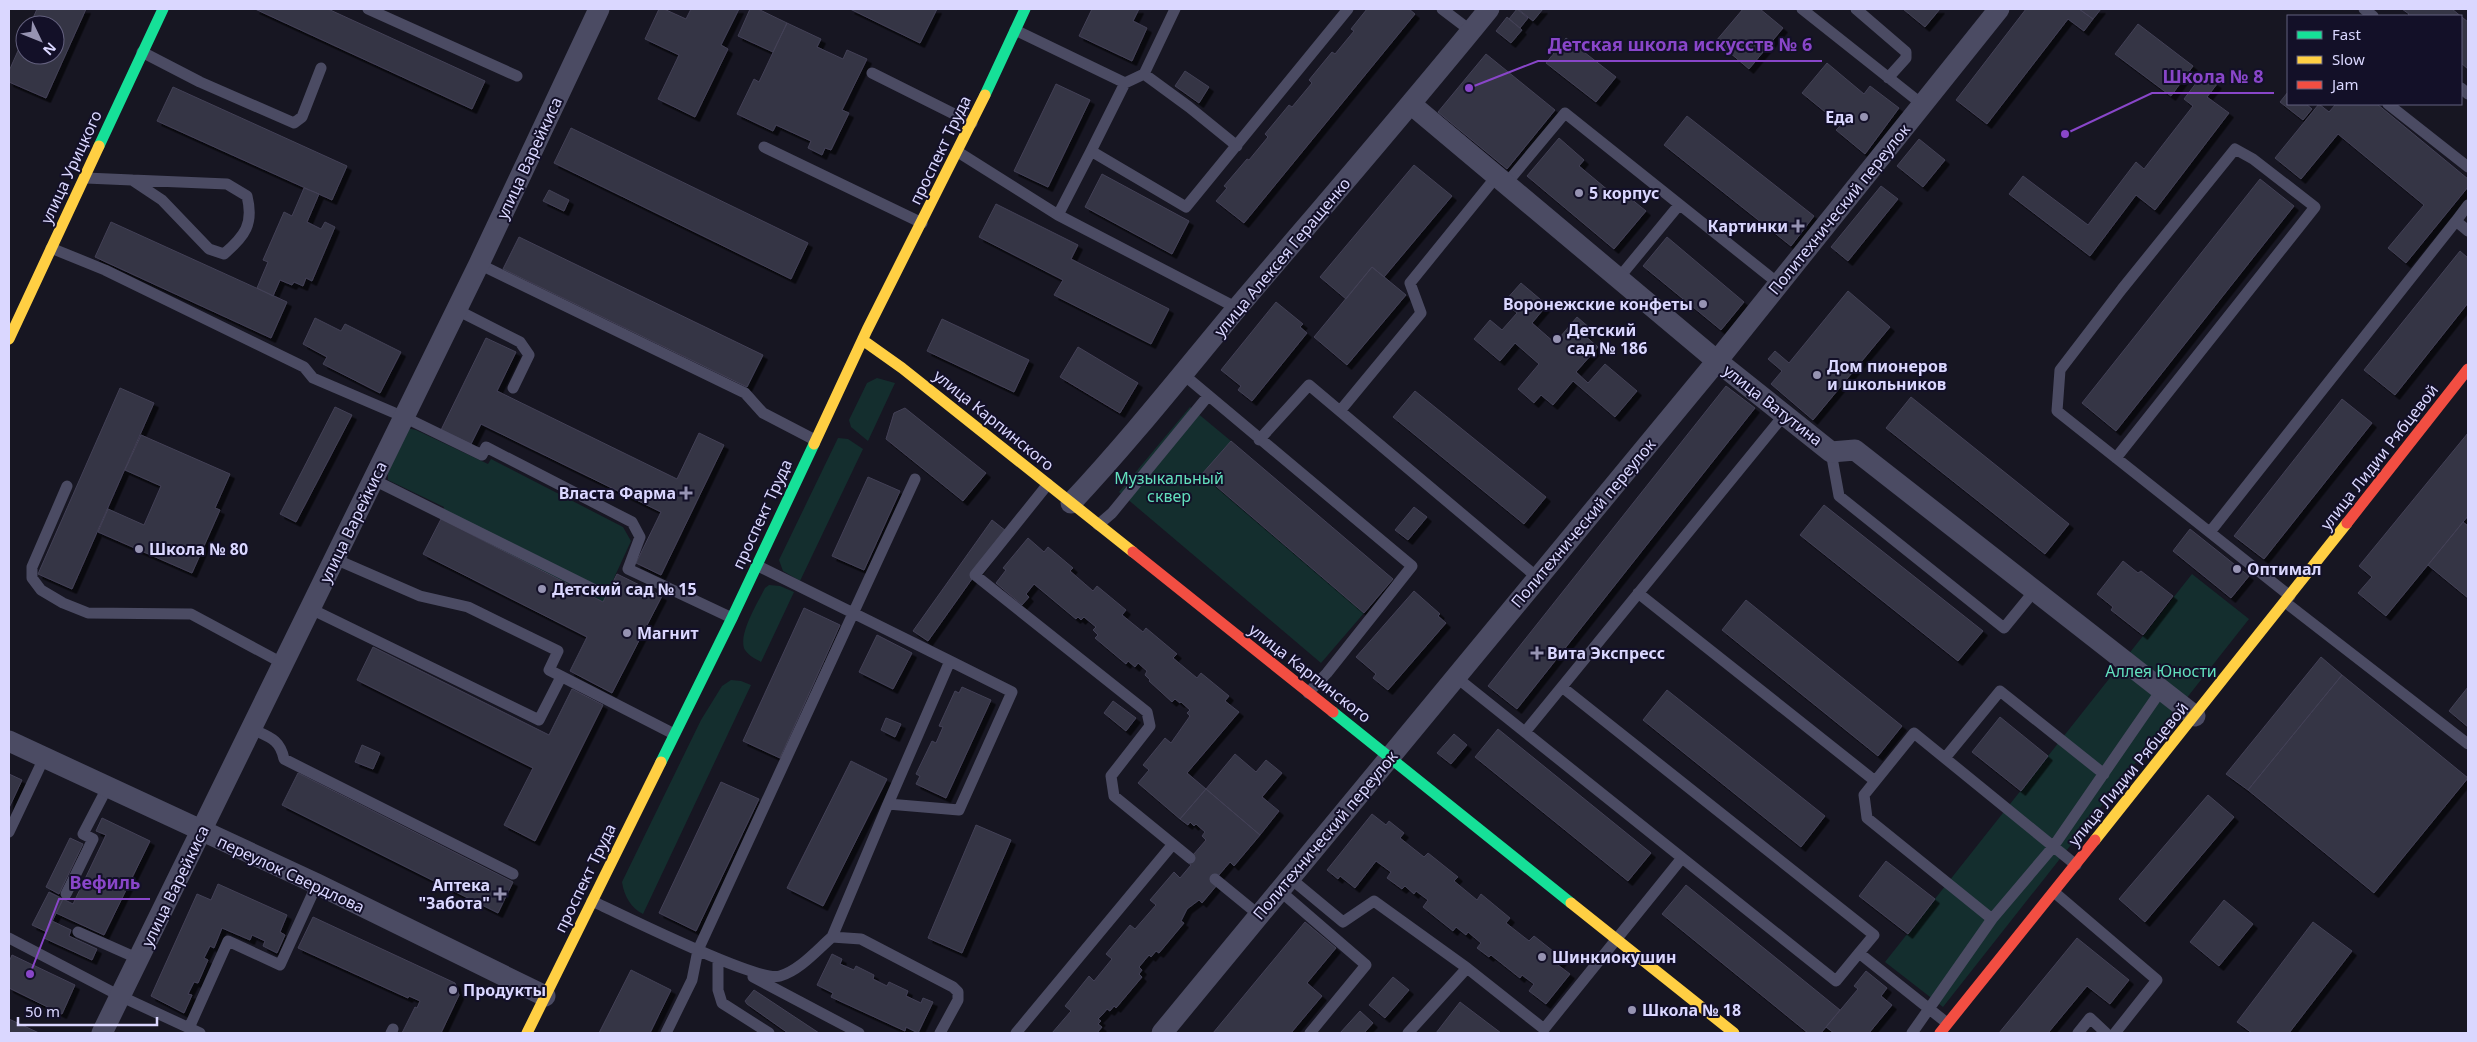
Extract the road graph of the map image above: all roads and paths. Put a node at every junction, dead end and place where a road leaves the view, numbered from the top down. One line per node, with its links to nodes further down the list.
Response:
1 (163, 9): 14 (street, улица Урицкого)
2 (368, 9): 18 (lane)
3 (599, 9): 40 (street, улица Варейкиса)
4 (1025, 9): 12 (street, проспект Труда)
5 (1175, 9): 17 (lane)
6 (1348, 9): 25 (lane)
7 (1442, 9): 13 (lane)
8 (1489, 9): 13 (street, улица Алексея Геращенко)
9 (1802, 9): 19 (lane)
10 (1856, 9): 19 (lane)
11 (1999, 9): 22 (street, Политехнический переулок)
12 (1015, 29): 20 (lane); 24 (street, проспект Труда)
13 (1471, 31): 21 (street, улица Алексея Геращенко)
14 (142, 52): 15 (lane); 30 (street, улица Урицкого)
15 (322, 68)
16 (872, 73): 24 (lane)
17 (1144, 74): 20 (lane); 25 (lane)
18 (517, 76)
19 (1888, 78): 22 (lane)
20 (1125, 82): 27 (lane)
21 (1412, 105): 32 (street, улица Ватутина); 43 (street, улица Алексея Геращенко)
22 (1922, 105): 42 (street, Политехнический переулок)
23 (2389, 105): 29 (lane)
24 (972, 123): 28 (street, проспект Труда)
25 (1237, 146): 27 (lane)
26 (764, 147): 37 (lane)
27 (1091, 151): 35 (lane)
28 (958, 152): 35 (lane); 37 (street, проспект Труда)
29 (2468, 168)
30 (84, 178): 31 (lane); 39 (street, улица Урицкого)
31 (132, 180): 31 (lane)
32 (1500, 181): 33 (lane); 41 (street, улица Ватутина); 52 (lane)
33 (1679, 205): 41 (lane); 42 (lane)
34 (2468, 206): 36 (lane)
35 (1058, 215): 43 (lane)
36 (2456, 221): 38 (lane); 65 (lane)
37 (922, 223): 46 (street, проспект Труда)
38 (2468, 231)
39 (52, 248): 45 (street, улица Урицкого); 54 (lane)
40 (479, 264): 44 (street, улица Варейкиса); 55 (lane)
41 (1618, 279): 47 (street, улица Ватутина)
42 (1779, 284): 47 (street, Политехнический переулок)
43 (1237, 308): 49 (street, улица Алексея Геращенко)
44 (457, 310): 50 (lane); 54 (street, улица Варейкиса)
45 (9, 339)
46 (864, 340): 55 (street, проспект Труда); 61 (street, улица Карпинского)
47 (1717, 361): 53 (street, улица Ватутина); 68 (street, Политехнический переулок)
48 (2468, 369): 72 (street, улица Лидии Рябцевой)
49 (1184, 375): 51 (lane); 63 (street, улица Алексея Геращенко)
50 (512, 388)
51 (1208, 396): 56 (lane); 64 (lane)
52 (1340, 411): 56 (lane); 68 (lane)
53 (1784, 415): 57 (street, улица Ватутина); 71 (lane)
54 (404, 417): 60 (street, улица Варейкиса); 75 (lane)
55 (815, 440): 67 (street, проспект Труда)
56 (1259, 440): 82 (lane)
57 (1831, 452): 69 (street, улица Ватутина); 69 (lane)
58 (2116, 458): 58 (lane); 65 (lane)
59 (915, 479): 74 (lane)
60 (374, 480): 66 (street, улица Варейкиса); 70 (lane)
61 (1048, 484): 63 (street, улица Карпинского); 98 (lane)
62 (67, 486): 77 (lane)
63 (1071, 503): 64 (street, улица Карпинского)
64 (1098, 526): 82 (street, улица Карпинского)
65 (2210, 532): 72 (lane)
66 (335, 559): 73 (street, улица Варейкиса); 78 (lane)
67 (756, 565): 74 (lane); 75 (street, проспект Труда)
68 (1538, 578): 79 (street, Политехнический переулок)
69 (2035, 590): 81 (street, улица Ватутина)
70 (597, 591)
71 (1638, 593): 80 (lane); 93 (lane)
72 (2287, 599): 83 (street, улица Лидии Рябцевой); 88 (lane)
73 (311, 608): 77 (street, улица Варейкиса); 78 (lane)
74 (853, 614): 76 (lane); 116 (lane)
75 (732, 618): 86 (street, проспект Труда)
76 (950, 661): 95 (lane); 95 (lane)
77 (284, 664): 84 (street, улица Варейкиса)
78 (561, 677): 86 (lane)
79 (1456, 677): 85 (lane); 89 (street, Политехнический переулок)
80 (1562, 686): 85 (lane); 117 (lane)
81 (2162, 689): 83 (street, улица Ватутина); 92 (lane)
82 (1308, 693): 89 (street, улица Карпинского)
83 (2196, 716): 102 (street, улица Лидии Рябцевой)
84 (252, 729): 97 (street, улица Варейкиса); 103 (lane)
85 (1525, 732): 101 (lane)
86 (674, 734): 109 (street, проспект Труда)
87 (9, 741): 90 (street, переулок Свердлова)
88 (2468, 744)
89 (1390, 757): 106 (street, Политехнический переулок); 115 (street, улица Карпинского)
90 (44, 758): 94 (street, переулок Свердлова); 96 (lane)
91 (1945, 758): 92 (lane); 93 (lane); 99 (lane)
92 (2104, 774): 99 (lane)
93 (1875, 781): 111 (lane)
94 (107, 788): 97 (street, переулок Свердлова); 108 (lane)
95 (888, 804): 113 (lane)
96 (9, 832)
97 (201, 832): 105 (street, переулок Свердлова); 118 (street, улица Варейкиса)
98 (1173, 844): 100 (lane); 135 (lane)
99 (2053, 847): 102 (lane); 111 (lane)
100 (1190, 858)
101 (1682, 858): 115 (lane); 117 (lane)
102 (2076, 865): 107 (street, улица Лидии Рябцевой)
103 (513, 874)
104 (1216, 879): 110 (lane)
105 (317, 884): 122 (street, переулок Свердлова); 125 (lane)
106 (1284, 884): 110 (street, Политехнический переулок); 120 (lane); 136 (lane)
107 (2054, 892): 124 (street, улица Лидии Рябцевой); 143 (lane)
108 (66, 894)
109 (592, 901): 116 (lane); 122 (street, проспект Труда)
110 (1259, 914): 126 (street, Политехнический переулок)
111 (1992, 919): 123 (lane)
112 (78, 932): 118 (lane)
113 (832, 937): 119 (lane); 134 (lane)
114 (9, 938): 121 (lane)
115 (1616, 938): 127 (lane); 138 (street, улица Карпинского)
116 (698, 950): 119 (lane); 131 (lane)
117 (1859, 953): 123 (lane)
118 (139, 959): 121 (street, улица Варейкиса)
119 (718, 959): 132 (lane); 133 (lane)
120 (1467, 968): 127 (lane); 137 (lane)
121 (120, 996): 125 (lane); 128 (street, улица Варейкиса)
122 (545, 996): 130 (street, проспект Труда)
123 (1930, 1011): 124 (lane); 139 (lane)
124 (1948, 1024): 140 (street, улица Лидии Рябцевой)
125 (189, 1028): 129 (lane)
126 (1171, 1030)
127 (1543, 1031)
128 (102, 1033)
129 (200, 1033)
130 (527, 1033)
131 (666, 1033)
132 (769, 1033)
133 (859, 1033)
134 (940, 1033)
135 (1016, 1033)
136 (1310, 1033)
137 (1408, 1033)
138 (1734, 1033)
139 (1912, 1033)
140 (1940, 1033)
141 (2078, 1033): 142 (lane)
142 (2106, 1033)
143 (2115, 1033)

